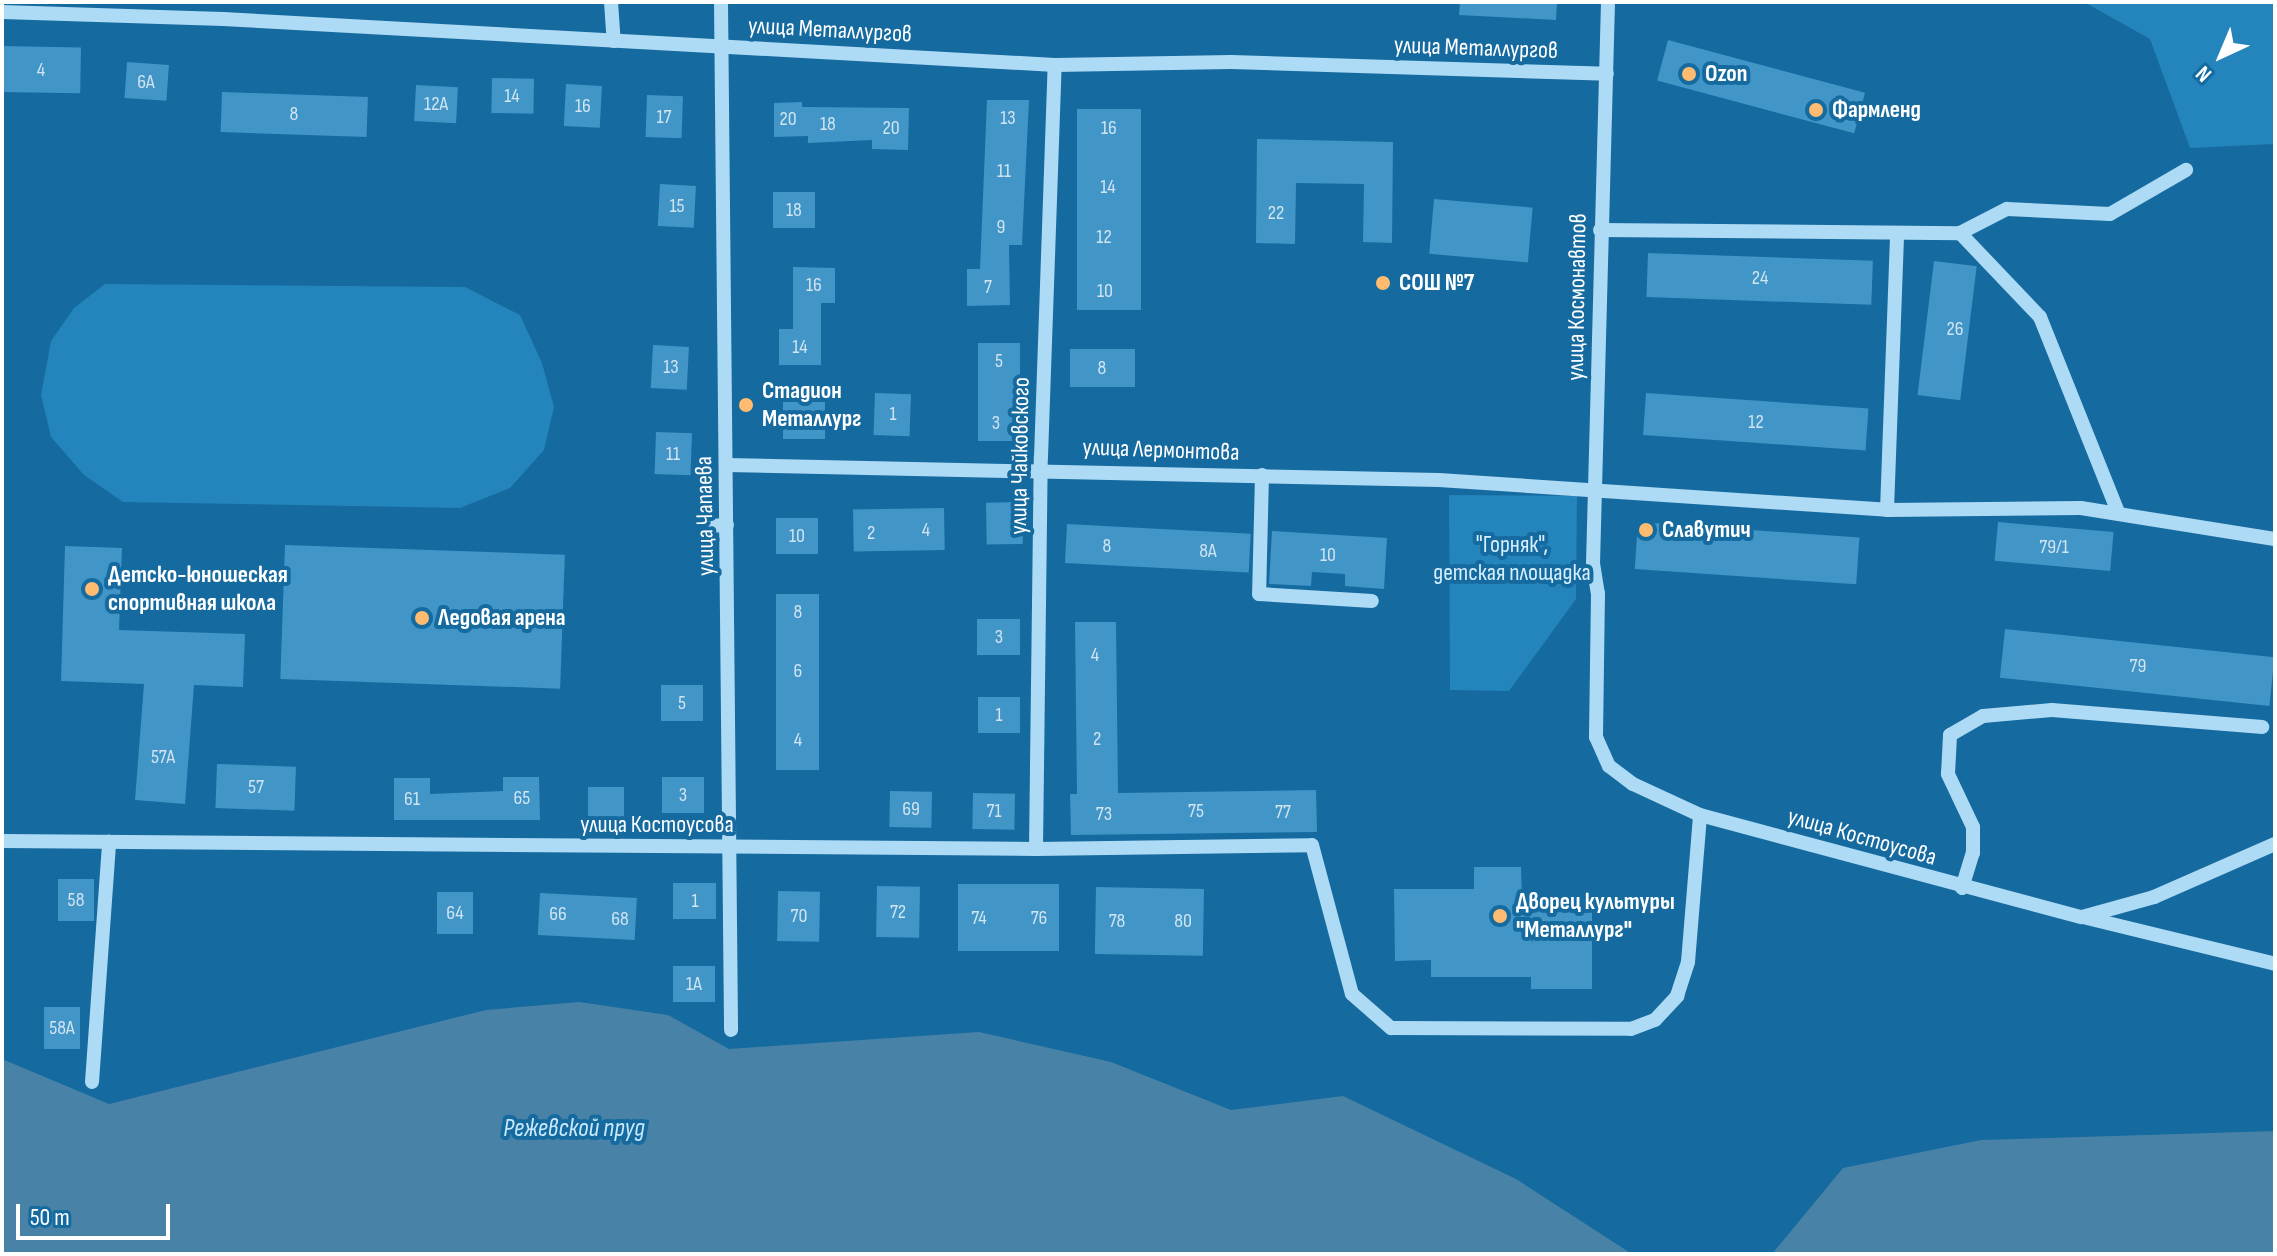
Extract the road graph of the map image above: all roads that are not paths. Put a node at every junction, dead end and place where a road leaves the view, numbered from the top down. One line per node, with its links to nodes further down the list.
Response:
1 (611, 2): 5 (street)
2 (721, 2): 6 (street, улица Чапаева)
3 (1608, 2): 8 (street, улица Космонавтов)
4 (2, 12): 5 (street, улица Металлургов)
5 (614, 41): 6 (street, улица Металлургов)
6 (722, 45): 7 (street, улица Металлургов); 13 (street, улица Чапаева)
7 (1055, 65): 8 (street, улица Металлургов); 14 (street, улица Чайковского)
8 (1607, 74): 10 (street, улица Космонавтов)
9 (2186, 170): 11 (street)
10 (1600, 230): 12 (street); 16 (street, улица Космонавтов)
11 (1960, 233): 12 (street); 18 (street)
12 (1897, 236): 17 (street)
13 (727, 465): 14 (street, улица Лермонтова); 19 (street, улица Чапаева)
14 (1041, 469): 15 (street, улица Лермонтова); 30 (street, улица Чайковского)
15 (1262, 475): 16 (street, улица Лермонтова); 23 (street)
16 (1594, 489): 17 (street, улица Лермонтова); 22 (street, улица Космонавтов)
17 (1887, 510): 18 (street, улица Лермонтова)
18 (2118, 512): 21 (street, улица Лермонтова)
19 (727, 525): 20 (street); 29 (street, улица Чапаева)
20 (707, 526)
21 (2275, 539)
22 (1598, 593): 25 (street, улица Костоусова)
23 (1372, 601)
24 (2262, 727): 31 (street)
25 (1700, 815): 30 (street, улица Костоусова); 31 (street, улица Костоусова)
26 (2, 841): 27 (street, улица Костоусова)
27 (109, 842): 29 (street, улица Костоусова); 35 (street)
28 (2275, 844): 32 (street, улица Костоусова)
29 (730, 848): 30 (street, улица Костоусова); 34 (street, улица Чапаева)
30 (1036, 849)
31 (1962, 888): 32 (street, улица Костоусова)
32 (2082, 917): 33 (street)
33 (2275, 964)
34 (731, 1030)
35 (92, 1082)

